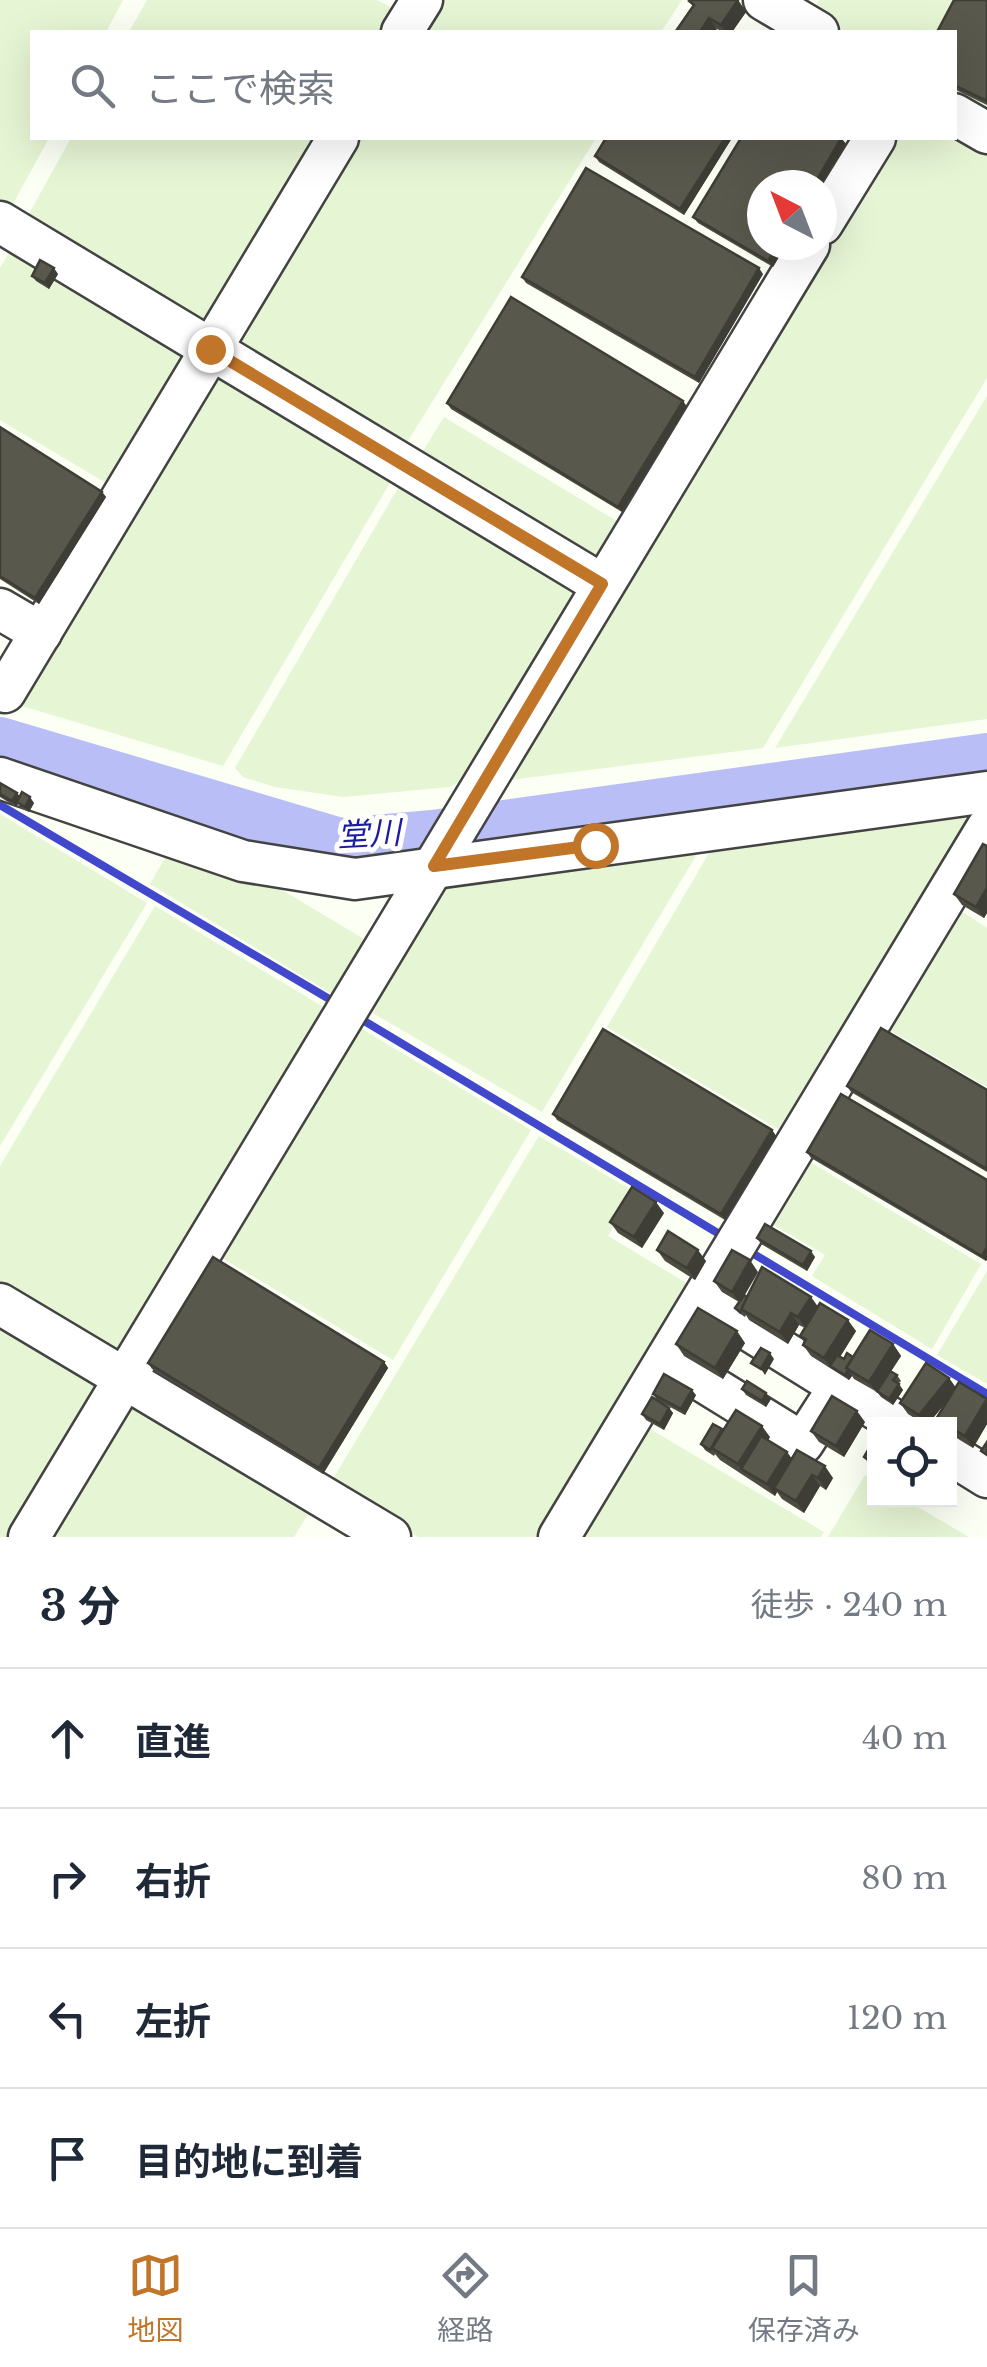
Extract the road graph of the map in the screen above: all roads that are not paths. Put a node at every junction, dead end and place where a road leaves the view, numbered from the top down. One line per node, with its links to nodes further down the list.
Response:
1 (422, 0): 3 (street)
2 (764, 0): 4 (street)
3 (403, 30)
4 (815, 30)
5 (957, 116): 6 (street)
6 (987, 133)
7 (337, 140): 12 (street)
8 (874, 140): 9 (street)
9 (837, 200)
10 (0, 222): 12 (street)
11 (800, 260): 13 (street)
12 (210, 349): 13 (street); 15 (street)
13 (602, 584): 20 (street)
14 (0, 609): 15 (street)
15 (40, 633): 16 (street)
16 (5, 692)
17 (0, 778): 20 (street)
18 (987, 792): 20 (street)
19 (987, 828): 21 (street)
20 (434, 866): 24 (street)
21 (702, 1301): 23 (street); 25 (street)
22 (0, 1304): 24 (street)
23 (666, 1359): 25 (street); 31 (street)
24 (125, 1378): 29 (street); 30 (street)
25 (839, 1388): 26 (street)
26 (888, 1417)
27 (957, 1458): 28 (street)
28 (987, 1477)
29 (29, 1537)
30 (390, 1537)
31 (560, 1537)

